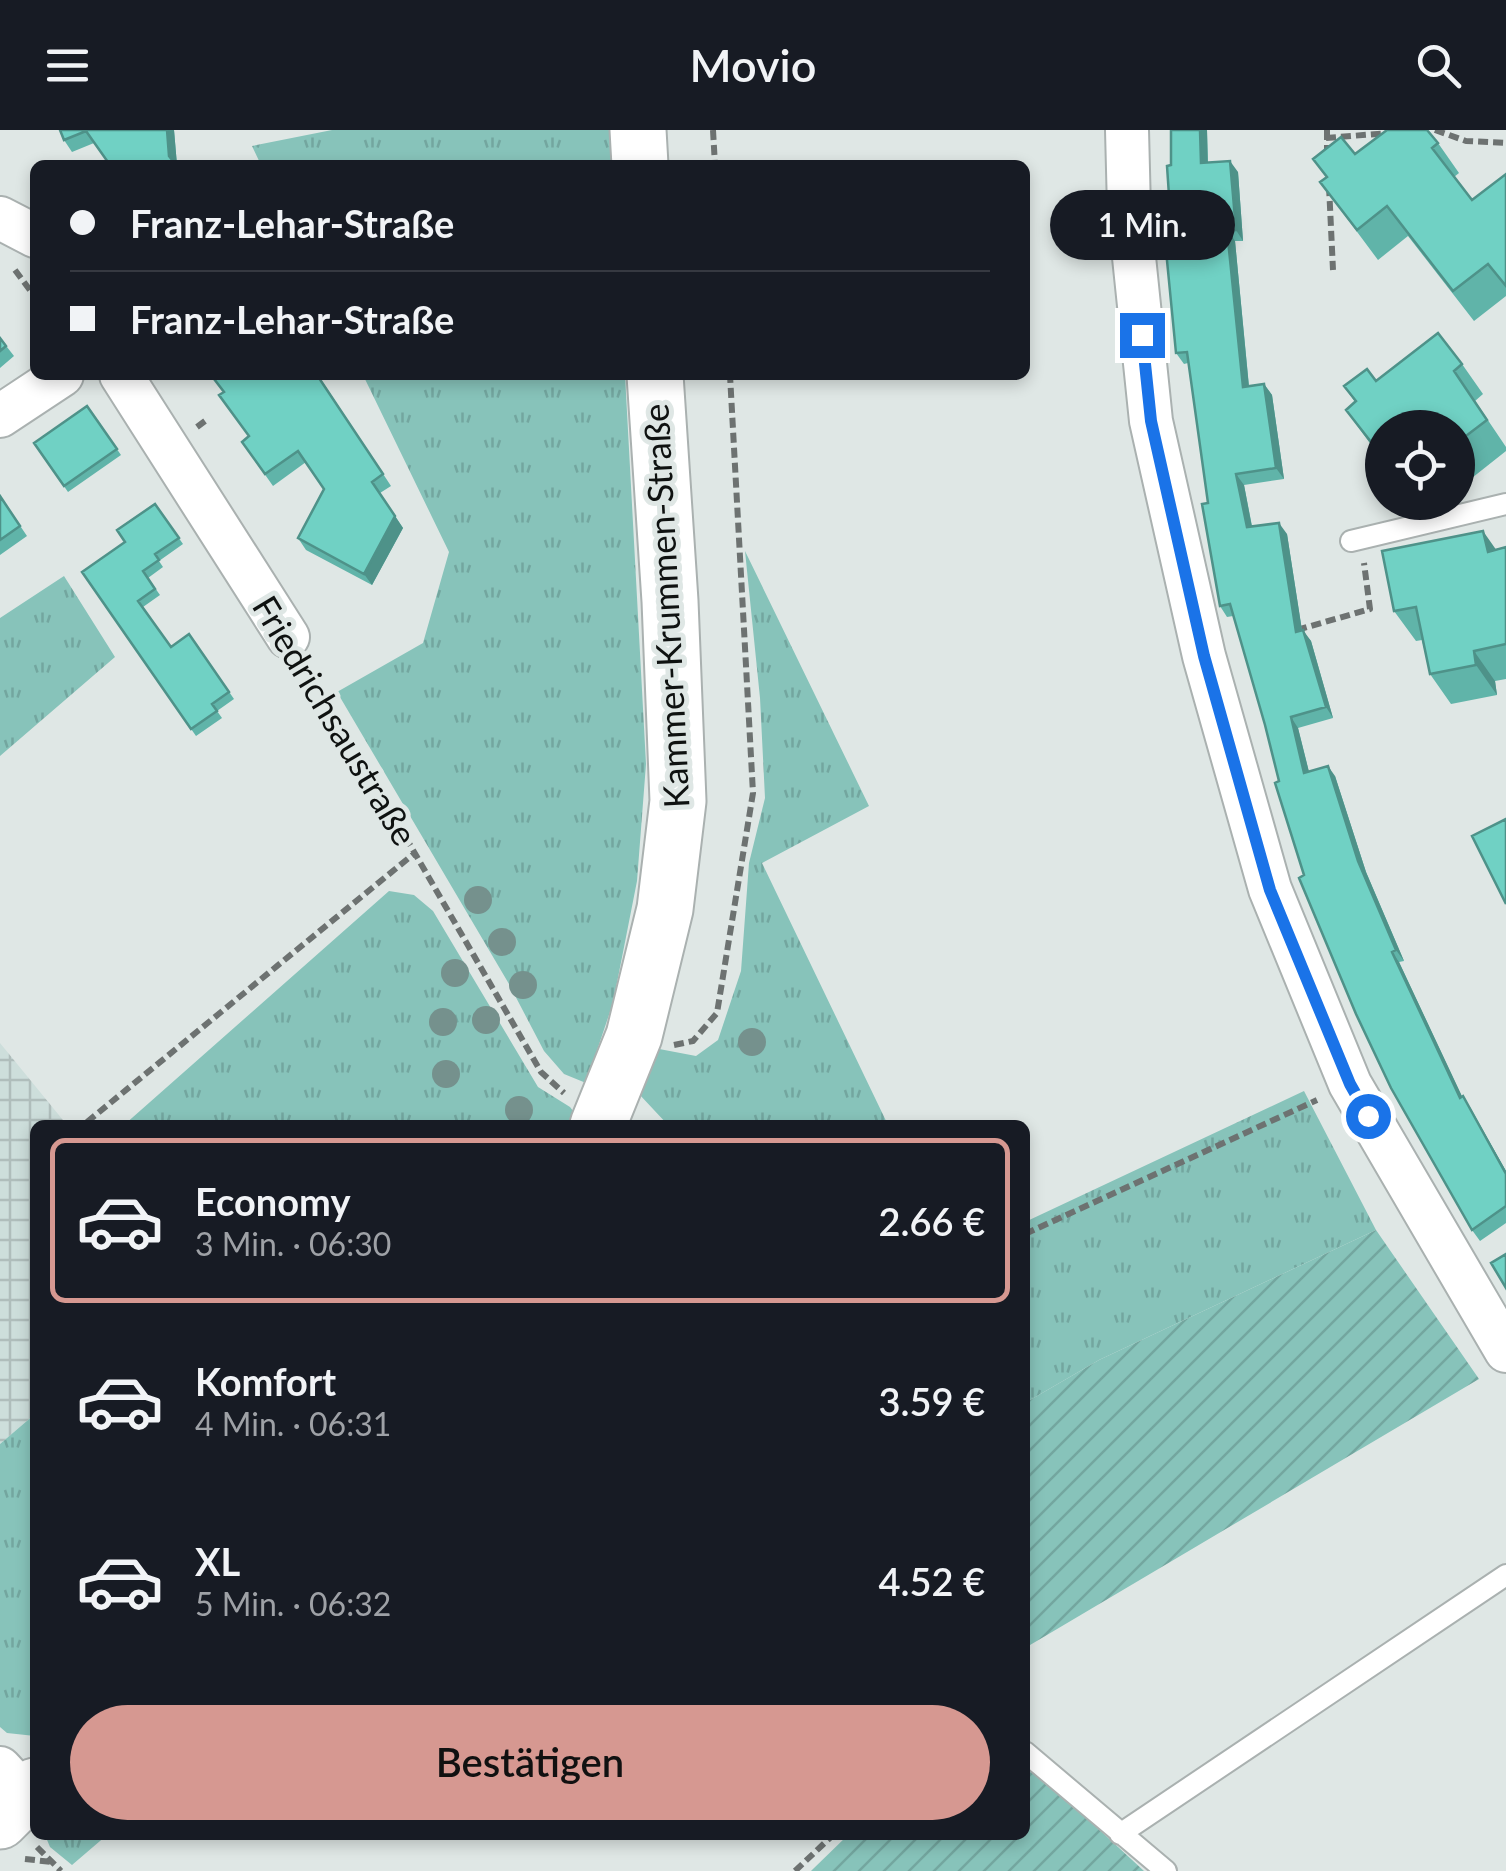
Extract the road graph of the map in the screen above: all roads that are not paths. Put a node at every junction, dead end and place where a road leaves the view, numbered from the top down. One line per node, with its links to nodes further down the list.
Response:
1 (638, 130): 3 (street)
2 (1127, 130): 14 (street)
3 (640, 160)
4 (0, 218): 5 (street)
5 (30, 233)
6 (54, 380): 9 (street)
7 (123, 380): 12 (street, Friedrichsaustraße)
8 (655, 380): 13 (street, Kammer-Krummen-Straße)
9 (0, 416)
10 (1506, 504): 11 (lane)
11 (1360, 538)
12 (288, 637)
13 (600, 1120)
14 (1506, 1350)
15 (1506, 1575): 17 (lane)
16 (1030, 1756): 17 (lane)
17 (1120, 1834): 18 (lane)
18 (1166, 1871)

